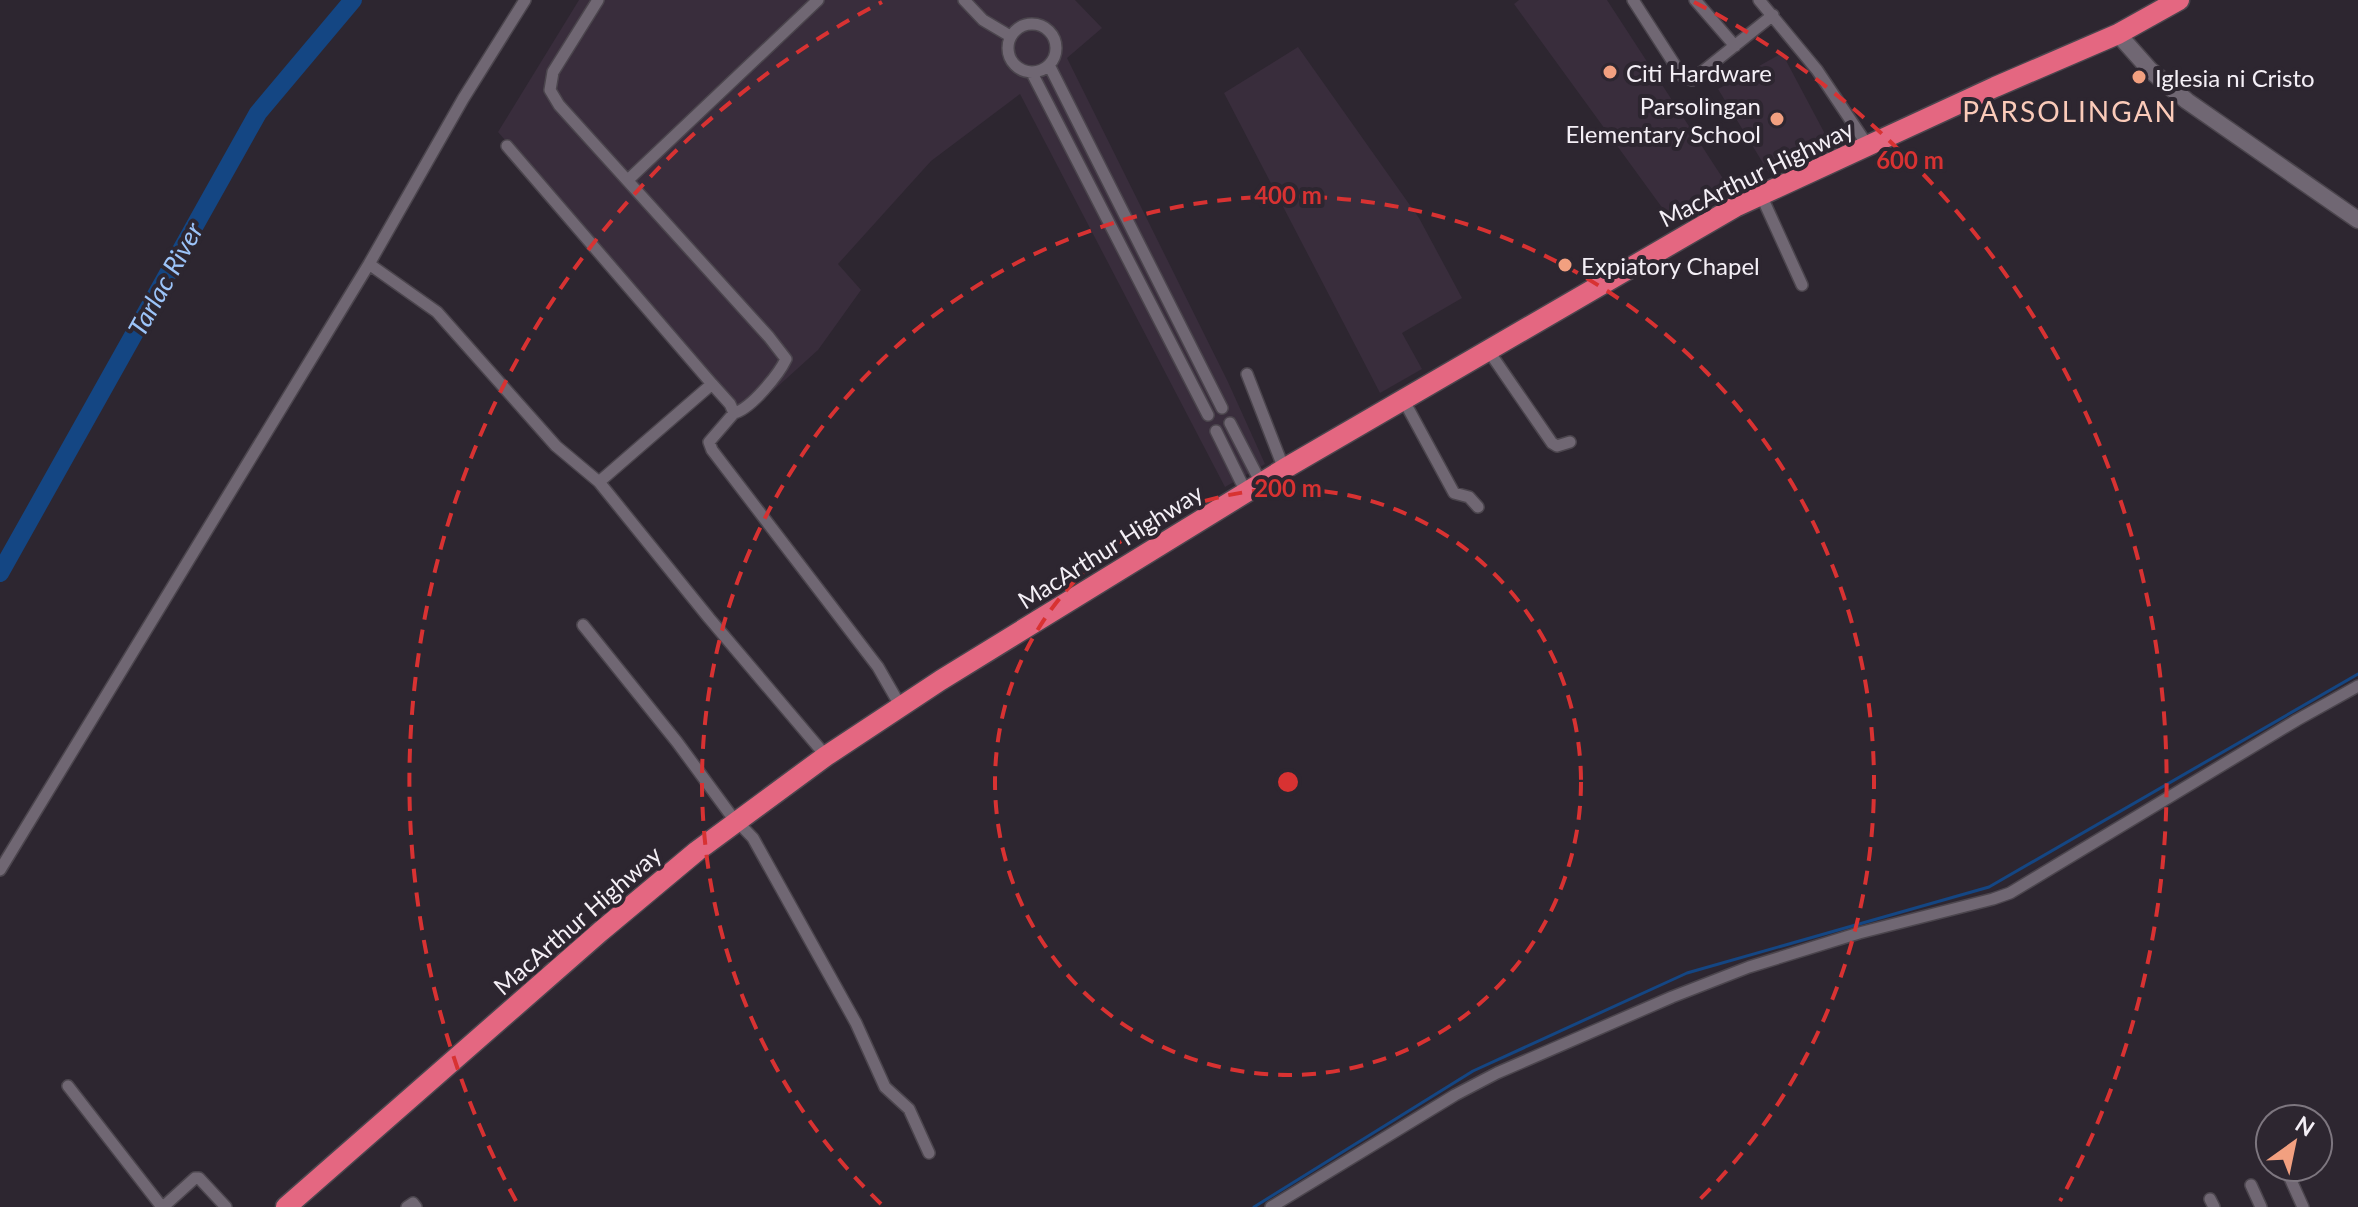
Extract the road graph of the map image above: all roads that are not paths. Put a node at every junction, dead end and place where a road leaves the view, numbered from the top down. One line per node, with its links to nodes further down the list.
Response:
1 (525, 0): 24 (street)
2 (598, 0): 19 (street)
3 (818, 0): 19 (street)
4 (964, 0): 11 (street)
5 (1633, 0): 12 (street)
6 (1695, 0): 12 (street)
7 (1759, 0): 9 (street)
8 (2179, 0): 10 (highway, MacArthur Highway)
9 (1773, 15): 12 (street); 16 (street)
10 (2118, 34): 16 (highway, MacArthur Highway); 21 (street)
11 (1010, 36): 13 (street); 14 (street)
12 (1735, 46)
13 (1049, 65): 14 (street); 17 (street)
14 (1032, 73): 18 (street)
15 (507, 146): 30 (street)
16 (1868, 146): 20 (highway, MacArthur Highway)
17 (1096, 158): 18 (street); 22 (street)
18 (1080, 166): 23 (street)
19 (628, 180): 33 (street)
20 (1761, 195): 25 (street); 28 (highway, MacArthur Highway)
21 (2358, 220)
22 (1137, 239): 23 (street); 26 (street)
23 (1121, 247): 27 (street)
24 (369, 264): 39 (street); 47 (street)
25 (1802, 285)
26 (1177, 317): 27 (street); 32 (street)
27 (1163, 328): 34 (street)
28 (1488, 350): 31 (highway, MacArthur Highway); 37 (street)
29 (1247, 374): 38 (street)
30 (712, 384): 33 (street); 39 (street)
31 (1403, 399): 38 (highway, MacArthur Highway); 41 (street)
32 (1222, 408)
33 (734, 413): 44 (street)
34 (1208, 415)
35 (1230, 423): 40 (street)
36 (1216, 431): 40 (street)
37 (1570, 442)
38 (1284, 469): 40 (highway, MacArthur Highway)
39 (599, 482): 45 (street)
40 (1254, 487): 44 (highway, MacArthur Highway)
41 (1478, 507)
42 (583, 625): 46 (street)
43 (2358, 686): 57 (street)
44 (901, 707): 45 (highway, MacArthur Highway)
45 (826, 756): 46 (highway, MacArthur Highway)
46 (737, 819): 49 (street); 54 (highway, MacArthur Highway)
47 (0, 870)
48 (68, 1086): 52 (street)
49 (929, 1153)
50 (2292, 1183): 59 (street)
51 (2251, 1185): 58 (street)
52 (163, 1207): 53 (street)
53 (226, 1207)
54 (286, 1207)
55 (407, 1207): 56 (street)
56 (416, 1207)
57 (1271, 1207)
58 (2261, 1207)
59 (2303, 1207)

